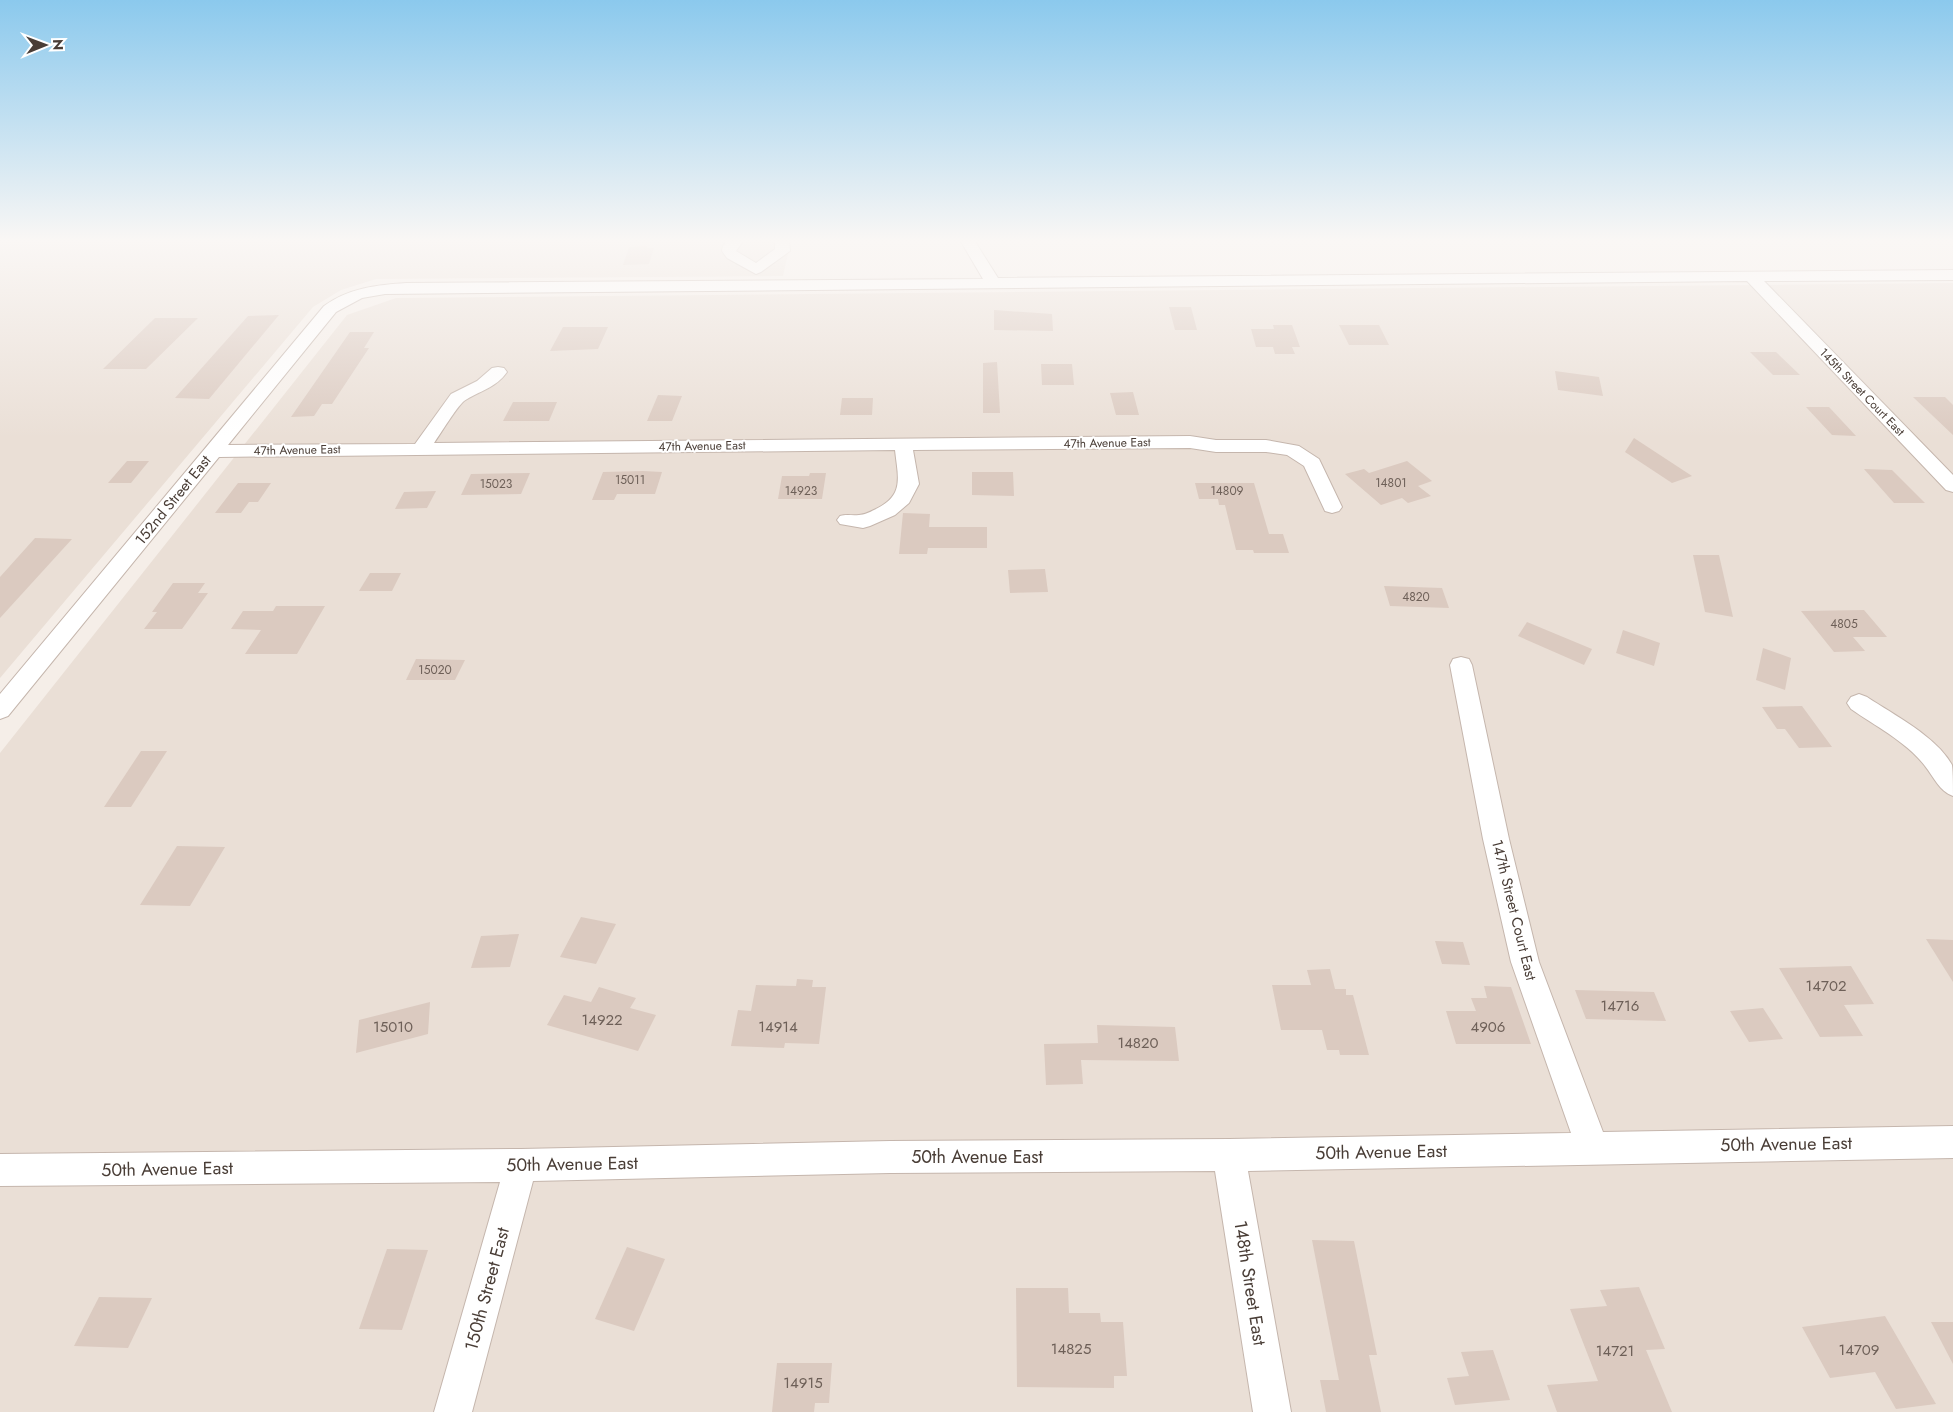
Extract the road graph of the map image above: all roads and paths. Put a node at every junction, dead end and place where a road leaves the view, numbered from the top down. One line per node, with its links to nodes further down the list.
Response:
1 (334, 306): 6 (street, 152nd Street East)
2 (1778, 306): 7 (street, 145th Street Court East)
3 (498, 372): 5 (street)
4 (903, 444): 5 (street, 47th Avenue East); 8 (street, 47th Avenue East); 9 (street)
5 (421, 449): 6 (street, 47th Avenue East)
6 (213, 451): 12 (street, 152nd Street East)
7 (1953, 486)
8 (1332, 507)
9 (847, 520)
10 (1461, 665): 15 (street, 147th Street Court East)
11 (1858, 703): 13 (street)
12 (0, 710)
13 (1953, 786)
14 (1953, 1142): 15 (street, 50th Avenue East)
15 (1592, 1147): 16 (street, 50th Avenue East)
16 (1229, 1155): 17 (street, 50th Avenue East); 20 (street, 148th Street East)
17 (521, 1165): 18 (street, 50th Avenue East); 19 (street, 150th Street East)
18 (0, 1170)
19 (453, 1412)
20 (1272, 1412)

